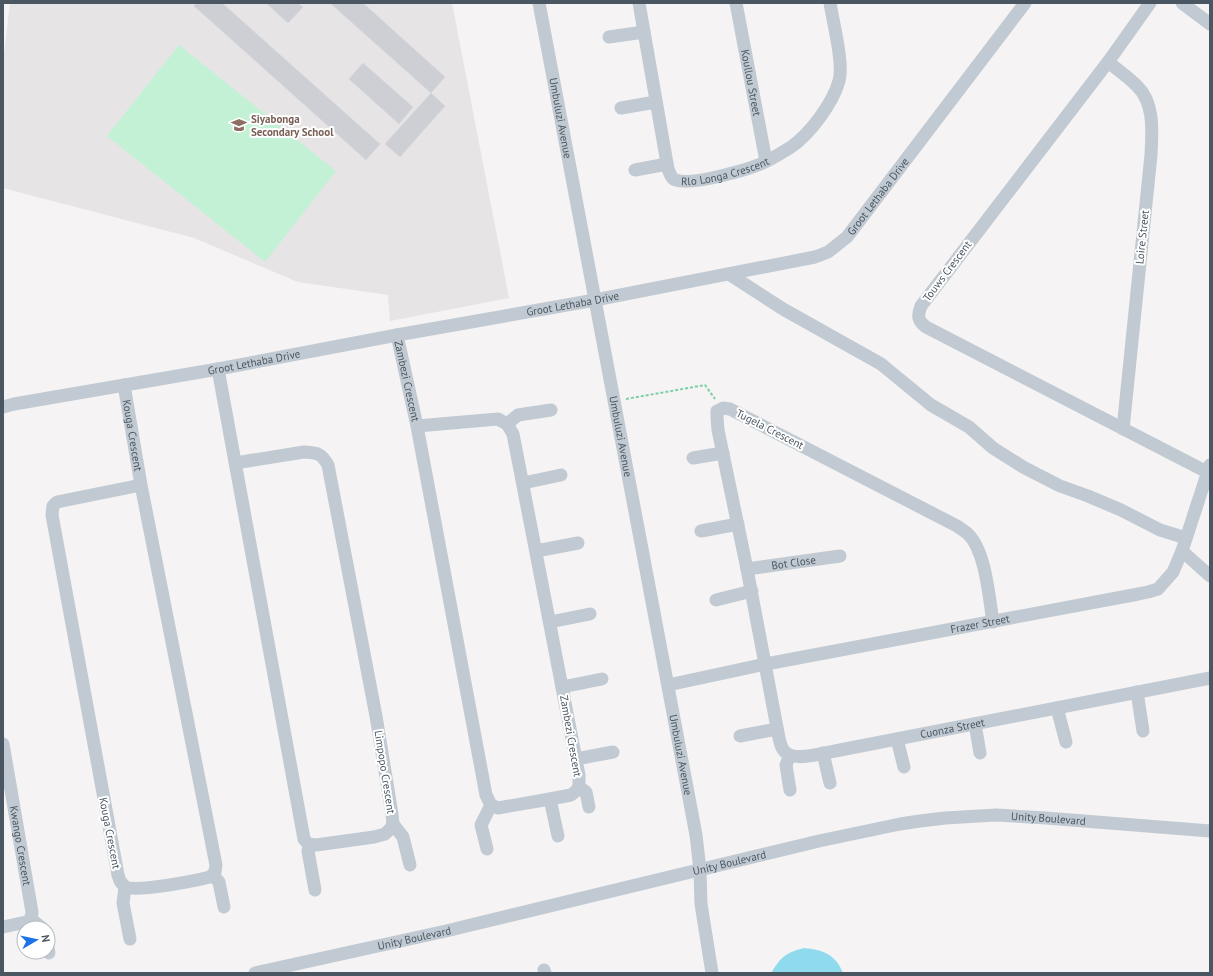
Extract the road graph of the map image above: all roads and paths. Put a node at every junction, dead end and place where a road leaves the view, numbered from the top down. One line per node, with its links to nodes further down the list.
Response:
1 (539, 3): 18 (street, Umbuluzi Avenue)
2 (639, 3): 9 (street, Rlo Longa Crescent)
3 (736, 3): 14 (street, Koullou Street)
4 (830, 3): 14 (street, Rlo Longa Crescent)
5 (1025, 3): 17 (street, Groot Lethaba Drive)
6 (1150, 3): 11 (street, Touws Crescent)
7 (1182, 3): 8 (street)
8 (1210, 24)
9 (644, 32): 10 (street); 12 (street, Rlo Longa Crescent)
10 (609, 38)
11 (1108, 62): 28 (street, Loire Street); 28 (street, Touws Crescent)
12 (656, 102): 13 (street); 15 (street, Rlo Longa Crescent)
13 (621, 108)
14 (766, 161): 15 (street, Rlo Longa Crescent)
15 (667, 164): 16 (street)
16 (635, 170)
17 (729, 274): 18 (street, Groot Lethaba Drive); 38 (street)
18 (595, 300): 19 (street, Groot Lethaba Drive); 22 (street, Umbuluzi Avenue)
19 (397, 335): 20 (street, Groot Lethaba Drive); 27 (street, Zambezi Crescent)
20 (218, 369): 21 (street, Groot Lethaba Drive); 31 (street)
21 (124, 385): 23 (street, Groot Lethaba Drive); 35 (street, Kouga Crescent)
22 (614, 401): 24 (path); 53 (street, Umbuluzi Avenue)
23 (3, 407)
24 (721, 408): 29 (street, Tugela Crescent); 49 (street, Tugela Crescent)
25 (551, 410): 26 (street)
26 (507, 424): 27 (street, Zambezi Crescent); 34 (street, Zambezi Crescent)
27 (417, 426): 74 (street, Zambezi Crescent)
28 (1123, 429): 32 (street, Touws Crescent)
29 (723, 453): 30 (street); 36 (street, Tugela Crescent)
30 (693, 458)
31 (235, 463): 76 (street, Limpopo Crescent); 79 (street)
32 (1208, 469): 38 (street, Frazer Street)
33 (561, 475): 34 (street)
34 (523, 483): 40 (street, Zambezi Crescent)
35 (141, 485): 83 (street, Kouga Crescent); 84 (street, Kouga Crescent)
36 (738, 524): 37 (street); 43 (street, Tugela Crescent)
37 (701, 531)
38 (1186, 538): 41 (street, Frazer Street)
39 (578, 543): 40 (street)
40 (536, 551): 48 (street, Zambezi Crescent)
41 (1182, 551): 44 (street); 49 (street, Frazer Street)
42 (840, 556): 43 (street, Bot Close)
43 (747, 569): 45 (street, Tugela Crescent)
44 (1210, 576)
45 (752, 591): 46 (street); 50 (street, Tugela Crescent)
46 (716, 600)
47 (590, 614): 48 (street)
48 (550, 622): 54 (street, Zambezi Crescent)
49 (993, 622): 50 (street, Frazer Street)
50 (766, 664): 53 (street, Frazer Street); 58 (street)
51 (1210, 678): 55 (street, Cuonza Street)
52 (602, 679): 54 (street)
53 (668, 685): 82 (street, Umbuluzi Avenue)
54 (562, 687): 68 (street, Zambezi Crescent)
55 (1137, 692): 56 (street, Cuonza Street); 59 (street)
56 (1057, 708): 57 (street, Cuonza Street); 62 (street)
57 (975, 724): 61 (street, Cuonza Street); 66 (street)
58 (777, 729): 60 (street); 67 (street)
59 (1143, 731)
60 (740, 736)
61 (897, 739): 65 (street, Cuonza Street); 69 (street)
62 (1066, 742)
63 (3, 744): 87 (street, Kwango Crescent)
64 (613, 752): 68 (street)
65 (823, 753): 67 (street, Cuonza Street); 70 (street)
66 (980, 753)
67 (790, 755): 72 (street)
68 (576, 759): 71 (street, Zambezi Crescent)
69 (904, 767)
70 (830, 783)
71 (579, 787): 73 (street, Zambezi Crescent); 75 (street)
72 (790, 790)
73 (550, 799): 74 (street, Zambezi Crescent); 78 (street)
74 (491, 805): 80 (street)
75 (589, 807)
76 (393, 824): 79 (street, Limpopo Crescent); 81 (street)
77 (1210, 831): 82 (street, Unity Boulevard)
78 (558, 836)
79 (311, 845): 85 (street)
80 (487, 849)
81 (410, 865)
82 (700, 870): 90 (street, Unity Boulevard); 91 (street, Umbuluzi Avenue)
83 (213, 875): 84 (street); 86 (street)
84 (125, 887): 89 (street)
85 (315, 890)
86 (224, 907)
87 (31, 919): 88 (street)
88 (3, 927)
89 (130, 939)
90 (256, 973)
91 (712, 973)

